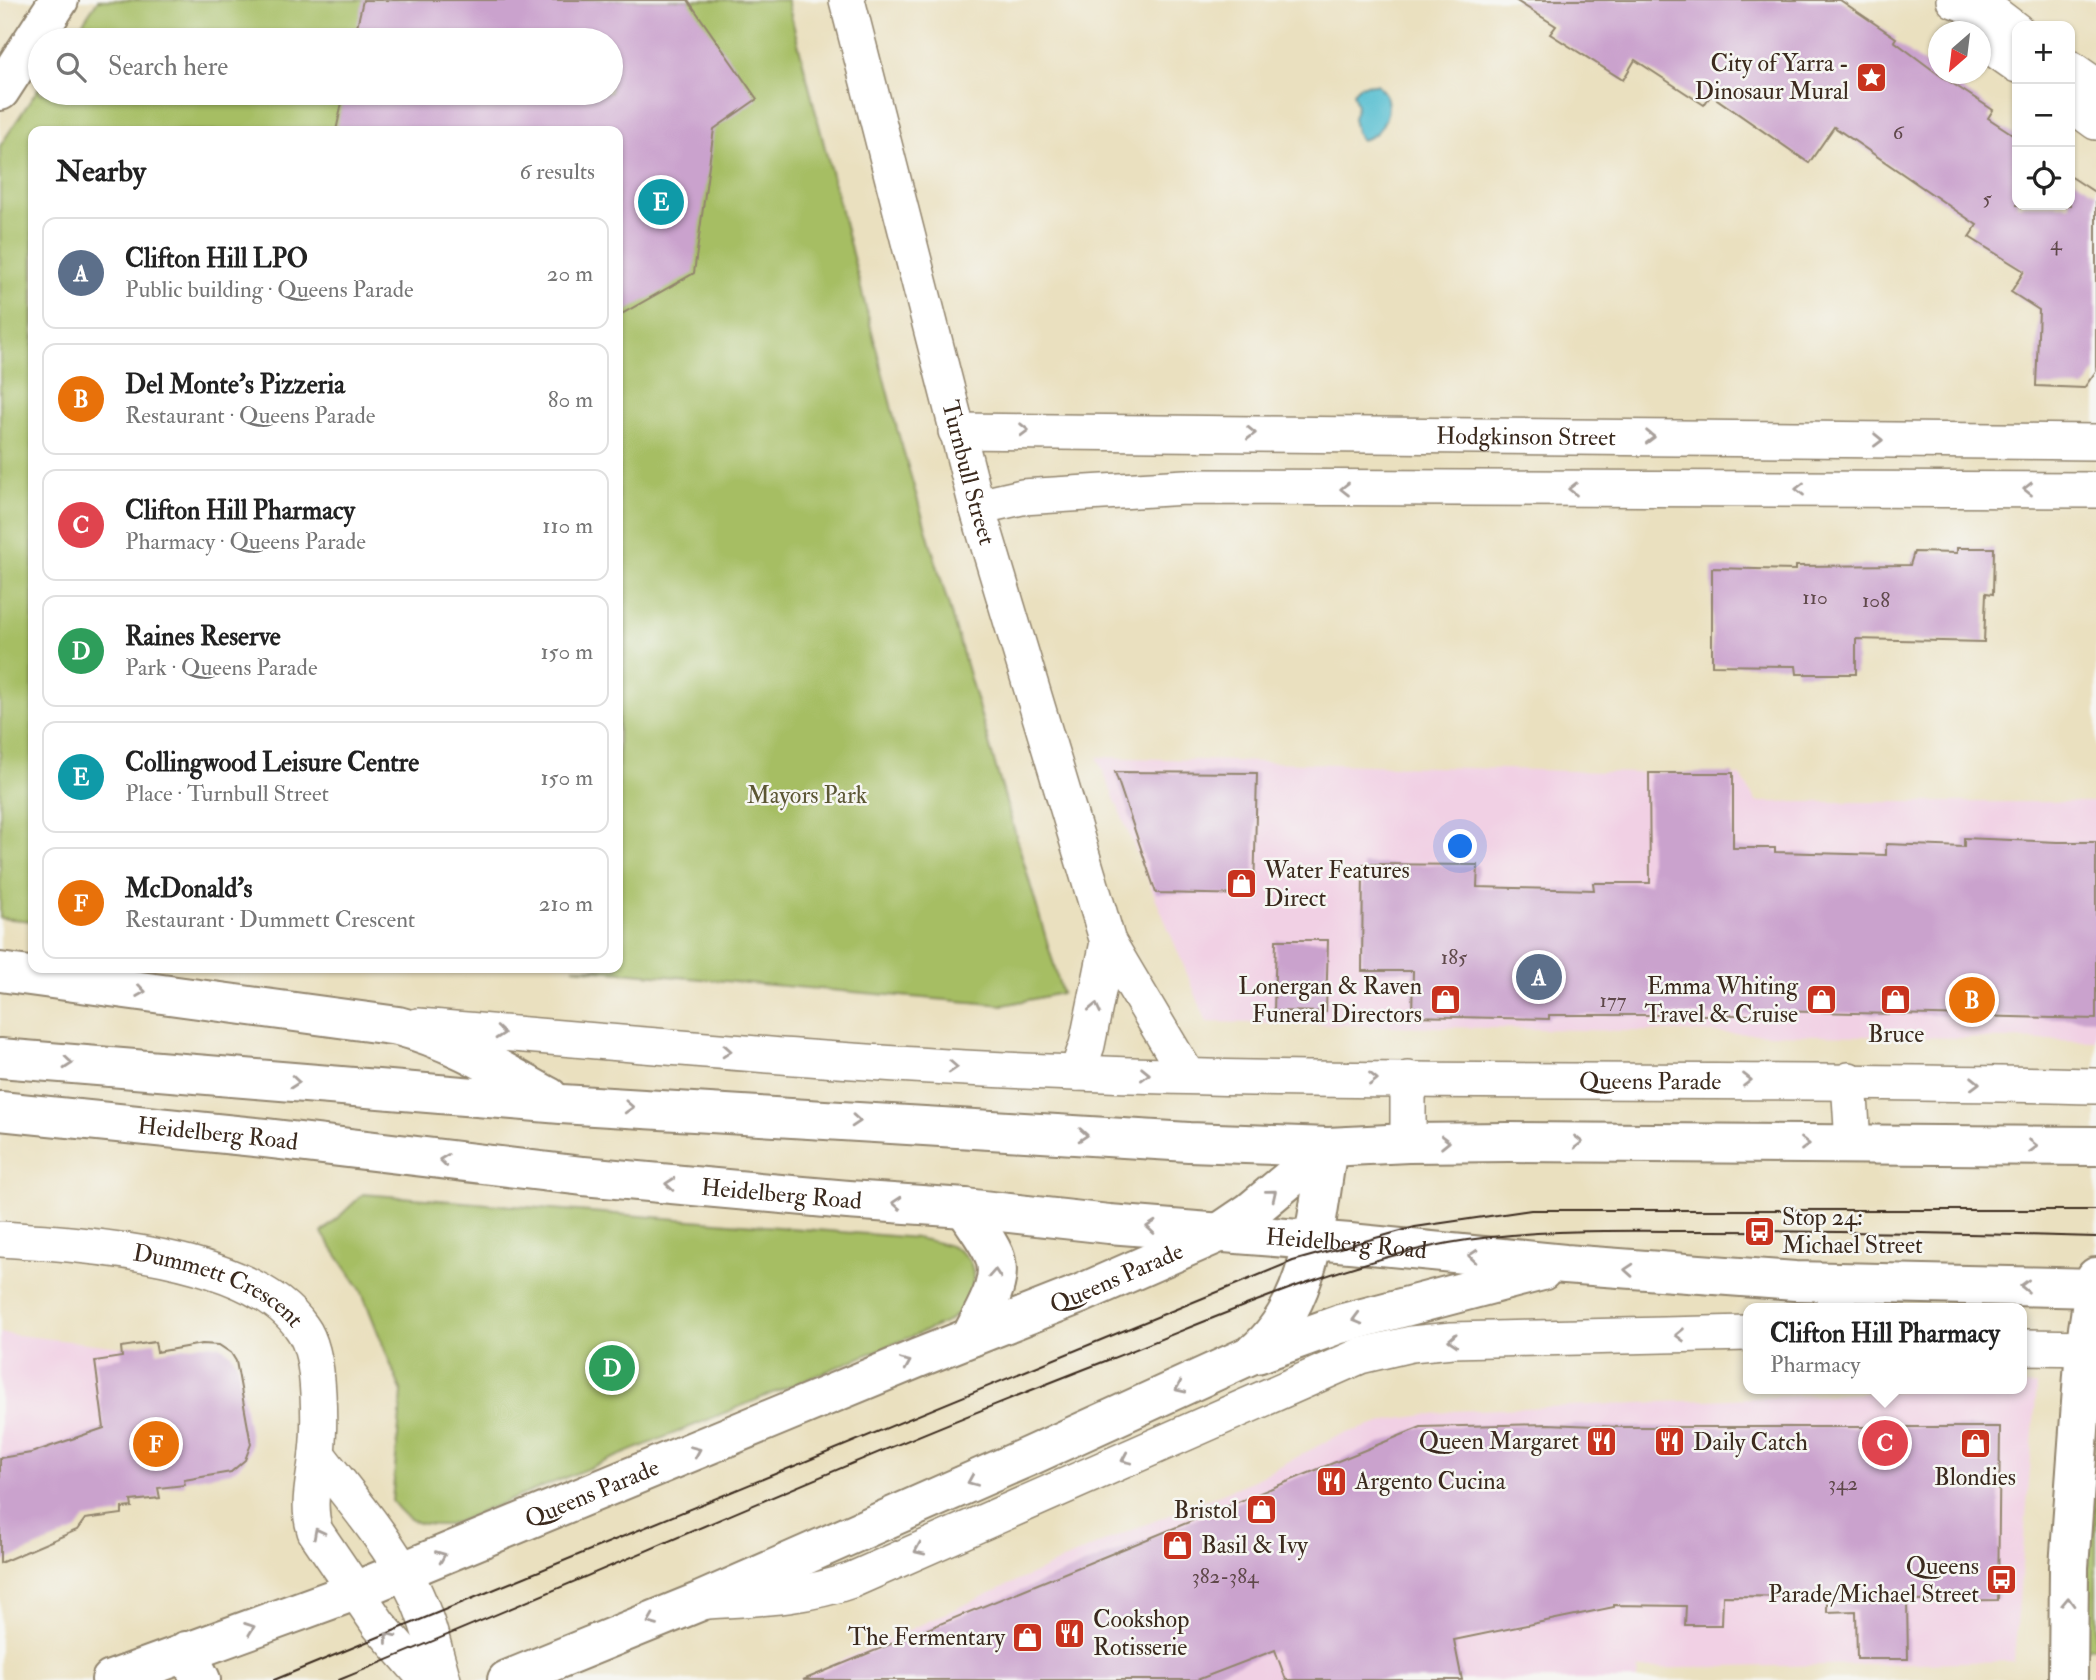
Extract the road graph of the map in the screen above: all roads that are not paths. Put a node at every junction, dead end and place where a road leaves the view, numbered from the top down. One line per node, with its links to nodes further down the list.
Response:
1 (59, 0): 7 (main road)
2 (847, 0): 16 (street, Turnbull Street)
3 (1946, 0): 5 (street)
4 (1954, 0): 6 (street)
5 (1964, 21)
6 (2012, 27)
7 (41, 28)
8 (1991, 47): 10 (street)
9 (28, 48): 13 (main road)
10 (2012, 61)
11 (2075, 71): 12 (street)
12 (2096, 86)
13 (0, 91)
14 (2075, 107): 15 (street)
15 (2096, 122)
16 (956, 431): 17 (street, Hodgkinson Street, one-way to 17); 19 (street, Turnbull Street)
17 (2096, 442)
18 (2096, 489): 19 (street, one-way to 19)
19 (977, 507): 20 (street, Turnbull Street)
20 (1108, 942): 24 (street, Turnbull Street, one-way to 20); 25 (street, Turnbull Street)
21 (0, 972): 22 (main road, one-way to 22)
22 (383, 1023): 24 (street, Queens Parade, one-way to 24); 29 (main road)
23 (0, 1058): 29 (main road, one-way to 29)
24 (1077, 1073): 25 (street, Queens Parade, one-way to 25)
25 (1186, 1075): 26 (street, Queens Parade, one-way to 26)
26 (1408, 1079): 27 (street, Queens Parade, one-way to 27); 31 (street)
27 (1849, 1080): 28 (street, Queens Parade, one-way to 28); 32 (street)
28 (2096, 1086)
29 (561, 1104): 34 (main road, one-way to 34)
30 (0, 1111): 35 (main road, Heidelberg Road, one-way to 30)
31 (1408, 1143): 32 (main road, one-way to 32); 34 (main road)
32 (1853, 1144): 33 (main road, one-way to 33)
33 (2096, 1146)
34 (1328, 1147): 36 (main road, Queens Parade, one-way to 34); 38 (main road)
35 (965, 1208): 36 (main road, Heidelberg Road, one-way to 35); 43 (main road, one-way to 35)
36 (1219, 1233): 38 (main road, Heidelberg Road); 43 (main road, Queens Parade)
37 (0, 1239): 47 (street, Dummett Crescent)
38 (1312, 1241): 39 (main road, Heidelberg Road, one-way to 38); 46 (main road)
39 (1565, 1265): 41 (main road, one-way to 39); 46 (main road, one-way to 46)
40 (2095, 1284): 41 (main road, one-way to 41); 45 (main road)
41 (1834, 1296)
42 (1743, 1333): 49 (street, one-way to 49)
43 (971, 1337): 50 (main road, Queens Parade, one-way to 43)
44 (2027, 1348): 45 (street)
45 (2091, 1348): 55 (main road, one-way to 45)
46 (1242, 1360): 48 (main road, one-way to 48)
47 (317, 1454): 50 (street); 51 (street, Dummett Crescent, one-way to 47)
48 (1032, 1455): 49 (street); 52 (main road, one-way to 52)
49 (1049, 1493): 52 (street, one-way to 52)
50 (402, 1571): 51 (main road, Queens Parade); 58 (street)
51 (355, 1591): 53 (main road, Queens Parade, one-way to 51); 57 (street, Dummett Crescent, one-way to 51)
52 (701, 1601): 59 (main road, one-way to 59)
53 (193, 1665): 54 (main road, Queens Parade)
54 (151, 1673): 56 (main road, Queens Parade)
55 (2077, 1674)
56 (111, 1680)
57 (427, 1680)
58 (443, 1680)
59 (507, 1680)

